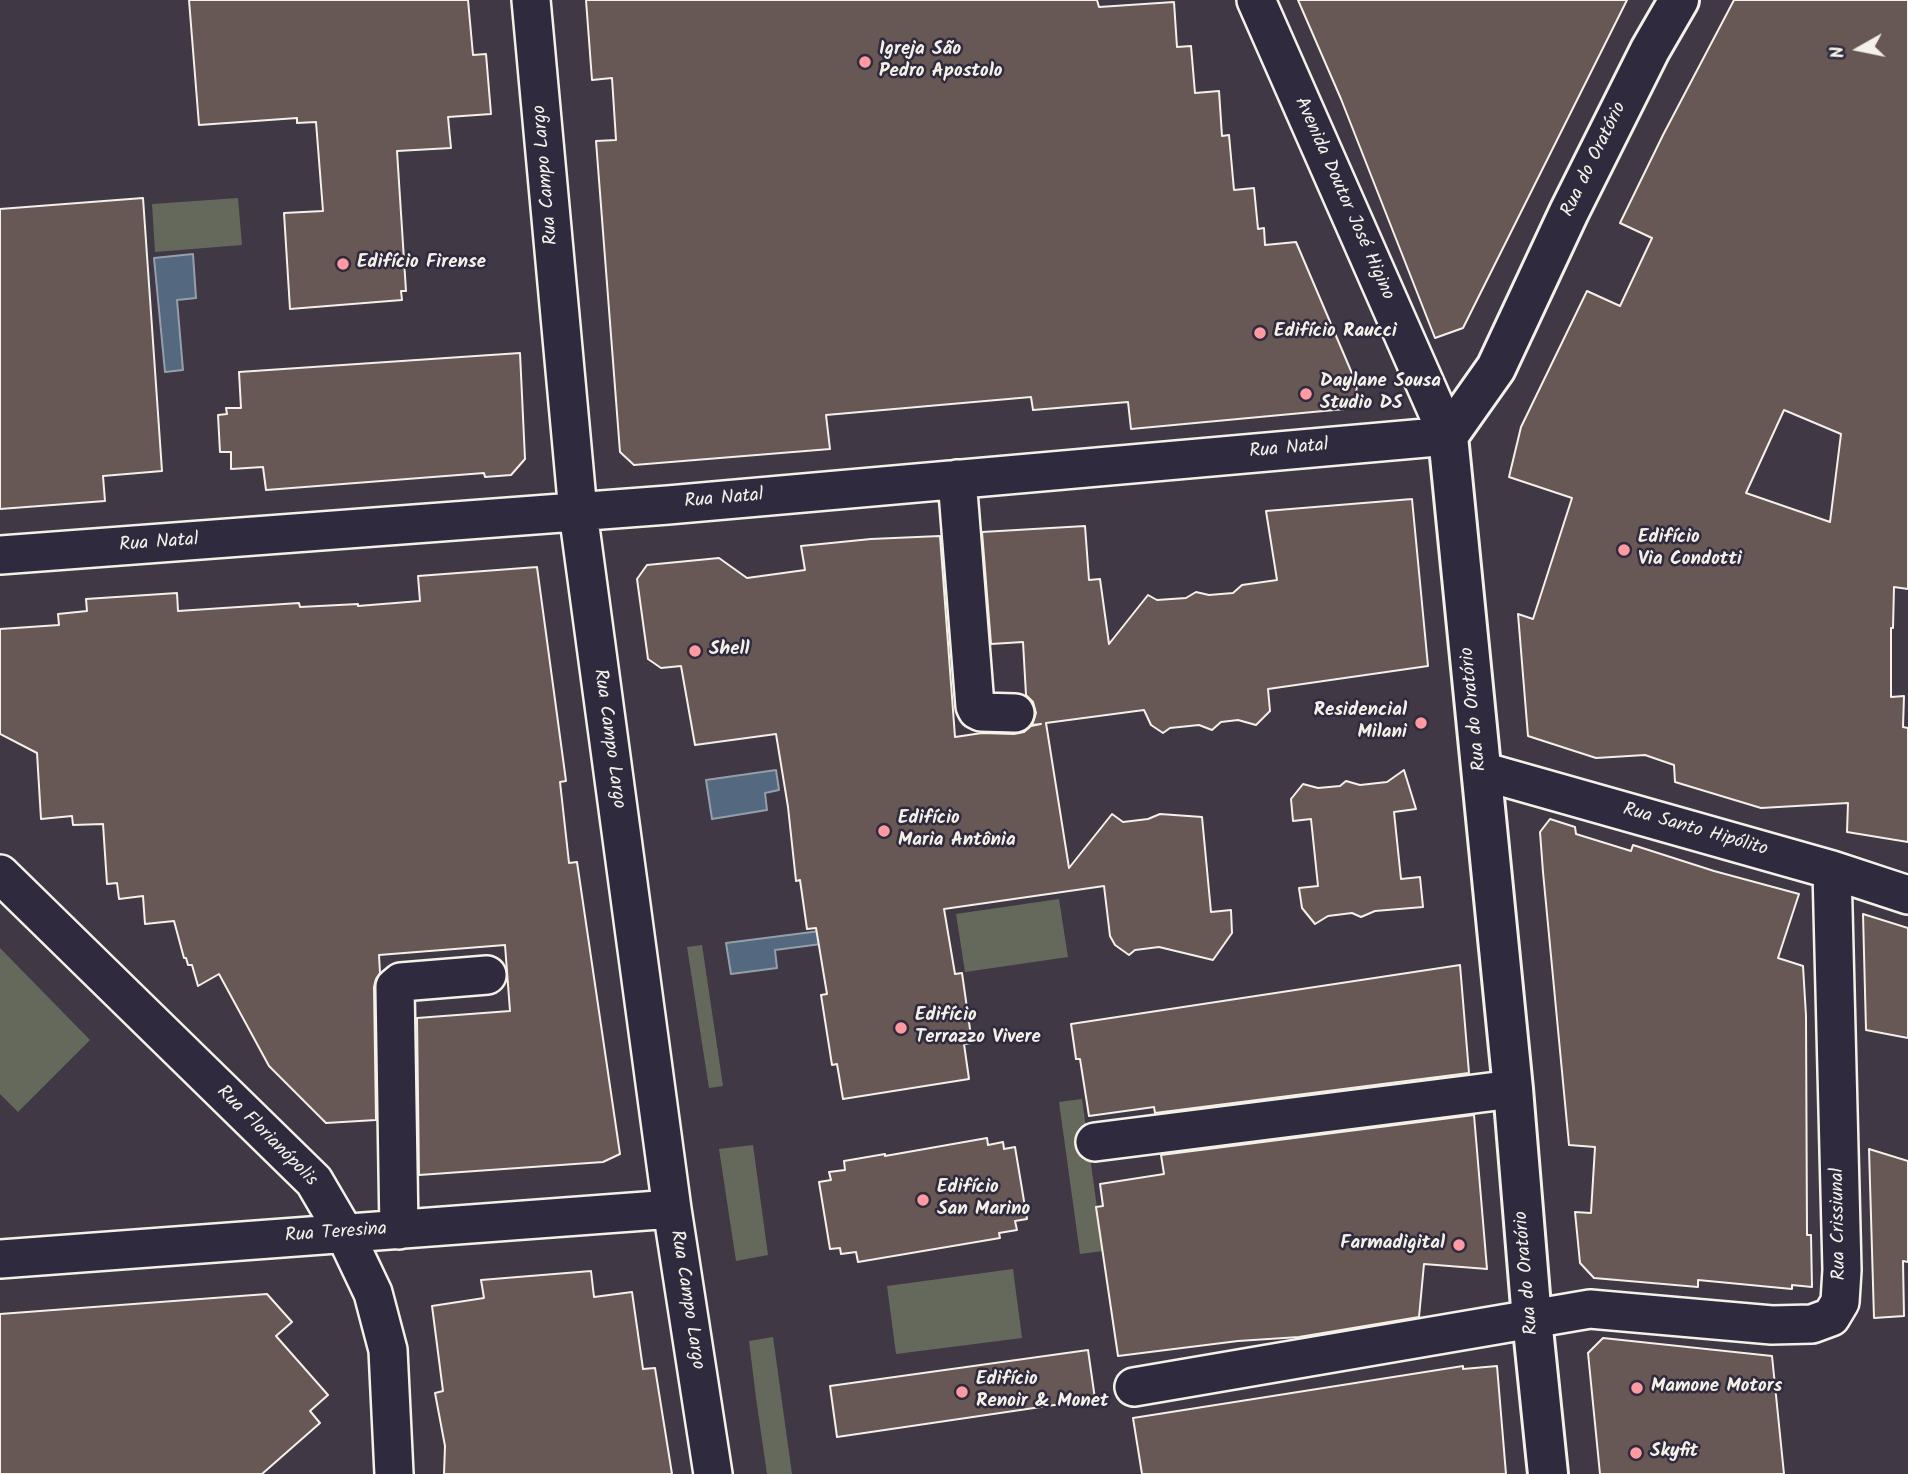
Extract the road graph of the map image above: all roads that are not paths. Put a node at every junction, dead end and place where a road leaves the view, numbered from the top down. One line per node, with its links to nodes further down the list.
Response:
1 (531, 0): 6 (street, Rua Campo Largo)
2 (1255, 0): 4 (street, Avenida Doutor José Higino)
3 (1679, 0): 4 (street, Rua do Oratório)
4 (1448, 436): 5 (street, Rua Natal); 9 (street, Rua do Oratório)
5 (957, 479): 6 (street, Rua Natal); 8 (street)
6 (578, 512): 7 (street, Rua Natal); 16 (street, Rua Campo Largo)
7 (0, 555)
8 (1015, 713)
9 (1482, 771): 10 (street, Rua Santo Hipólito); 14 (street, Rua do Oratório)
10 (1832, 870): 12 (street, Rua Santo Hipólito); 20 (street, Rua Crissiunal)
11 (0, 874): 18 (street, Rua Florianópolis)
12 (1908, 895)
13 (488, 975): 17 (street)
14 (1513, 1089): 15 (street); 20 (street, Rua do Oratório)
15 (1095, 1142)
16 (672, 1209): 17 (street, Rua Teresina); 23 (street, Rua Campo Largo)
17 (400, 1230): 18 (street, Rua Teresina)
18 (345, 1234): 19 (street, Rua Teresina); 22 (street, Rua Florianópolis)
19 (0, 1259)
20 (1532, 1319): 21 (street); 24 (street, Rua do Oratório)
21 (1134, 1387)
22 (394, 1474)
23 (713, 1474)
24 (1548, 1474)

